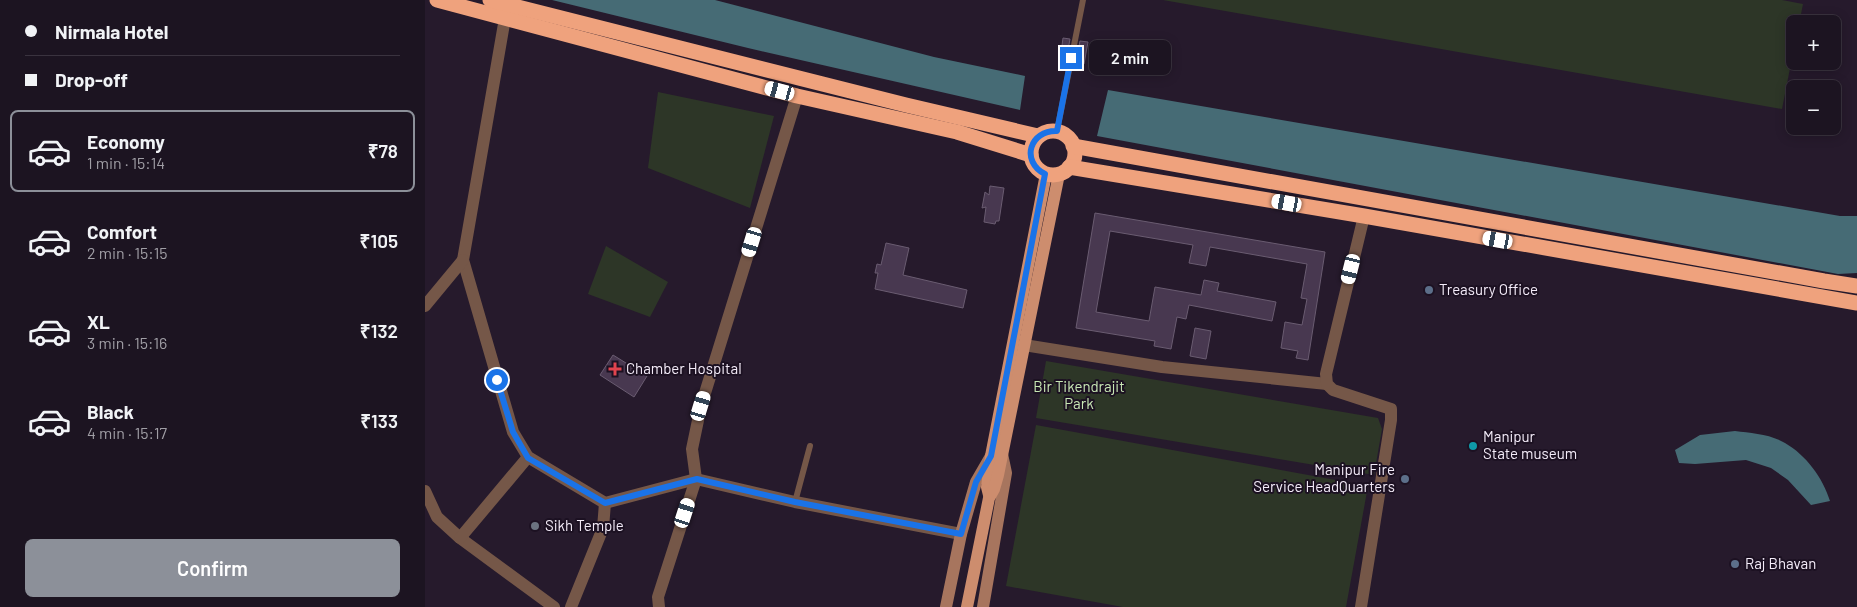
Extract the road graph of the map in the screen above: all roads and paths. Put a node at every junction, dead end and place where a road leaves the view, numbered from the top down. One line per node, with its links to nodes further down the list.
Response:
1 (437, 0): 4 (highway)
2 (490, 0): 7 (highway)
3 (1083, 0): 6 (lane)
4 (505, 18): 5 (highway); 12 (street)
5 (797, 96): 9 (highway); 24 (street)
6 (1057, 131): 7 (highway); 8 (highway)
7 (1038, 136): 9 (highway)
8 (1073, 146): 10 (highway); 15 (highway)
9 (1031, 155): 10 (highway)
10 (1058, 172): 11 (highway); 13 (main road)
11 (1364, 216): 17 (highway); 20 (street)
12 (463, 260): 18 (street); 23 (street)
13 (1033, 269): 19 (main road); 22 (main road)
14 (1857, 276): 15 (highway)
15 (1824, 281): 16 (highway)
16 (1857, 286)
17 (1857, 302)
18 (425, 306)
19 (1024, 345): 20 (street); 22 (main road)
20 (1327, 384): 36 (street)
21 (810, 446): 26 (lane)
22 (996, 455): 28 (street); 34 (main road); 35 (street)
23 (528, 458): 27 (street); 29 (street)
24 (697, 479): 26 (street); 27 (street); 32 (street)
25 (425, 491): 29 (street)
26 (795, 502): 28 (street)
27 (605, 503): 31 (street)
28 (961, 534): 33 (street)
29 (460, 538): 30 (street)
30 (554, 607)
31 (571, 607)
32 (659, 607)
33 (946, 607)
34 (967, 607)
35 (983, 607)
36 (1361, 607)

